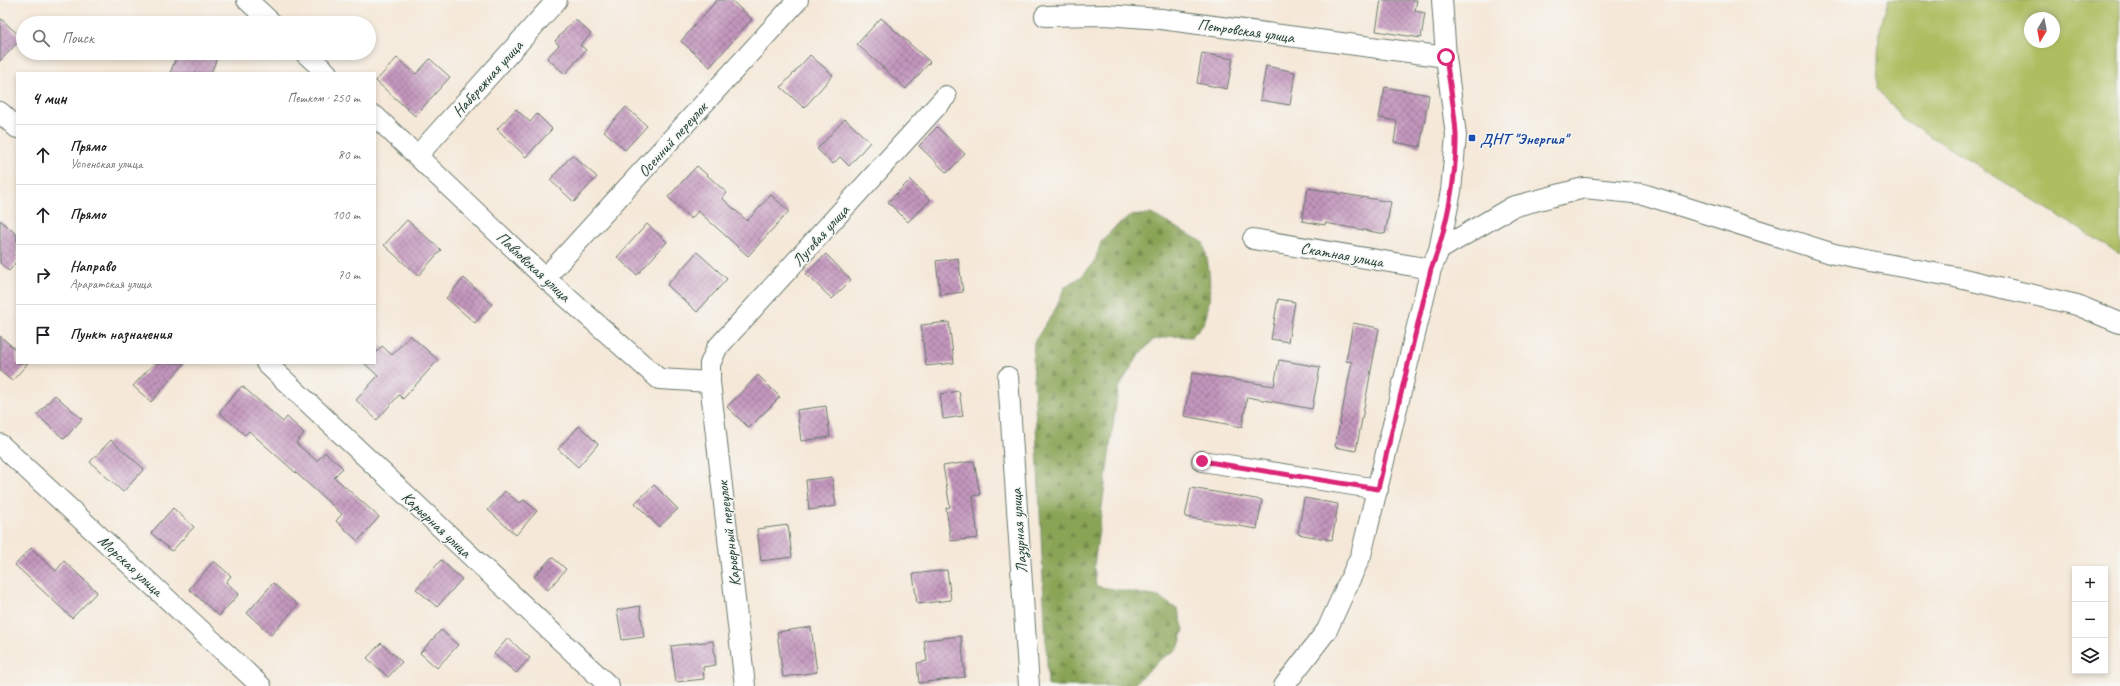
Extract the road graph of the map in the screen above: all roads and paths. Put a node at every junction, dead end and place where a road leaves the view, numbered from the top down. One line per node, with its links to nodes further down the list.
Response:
1 (247, 0): 5 (street)
2 (557, 0): 14 (street, Набережная улица)
3 (798, 0): 18 (street, Осенний переулок)
4 (1442, 0): 7 (street)
5 (264, 16)
6 (1045, 16): 7 (street, Петровская улица)
7 (1446, 57): 16 (street)
8 (313, 60): 9 (street)
9 (326, 72)
10 (946, 96): 22 (street, Луговая улица)
11 (0, 112): 13 (street)
12 (376, 117): 14 (street, Павловская улица)
13 (16, 127)
14 (418, 155): 18 (street, Павловская улица)
15 (1253, 239): 17 (street, Скатная улица)
16 (1439, 250): 17 (street); 19 (street)
17 (1431, 269): 25 (street)
18 (545, 278): 22 (street, Павловская улица)
19 (2120, 323)
20 (267, 364): 27 (street, Карьерная улица)
21 (1008, 377): 29 (street, Лазурная улица)
22 (710, 382): 28 (street, Карьерный переулок)
23 (0, 444): 26 (street, Морская улица)
24 (1202, 461): 25 (street)
25 (1378, 489): 30 (street)
26 (261, 686)
27 (608, 686)
28 (745, 686)
29 (1029, 686)
30 (1284, 686)

